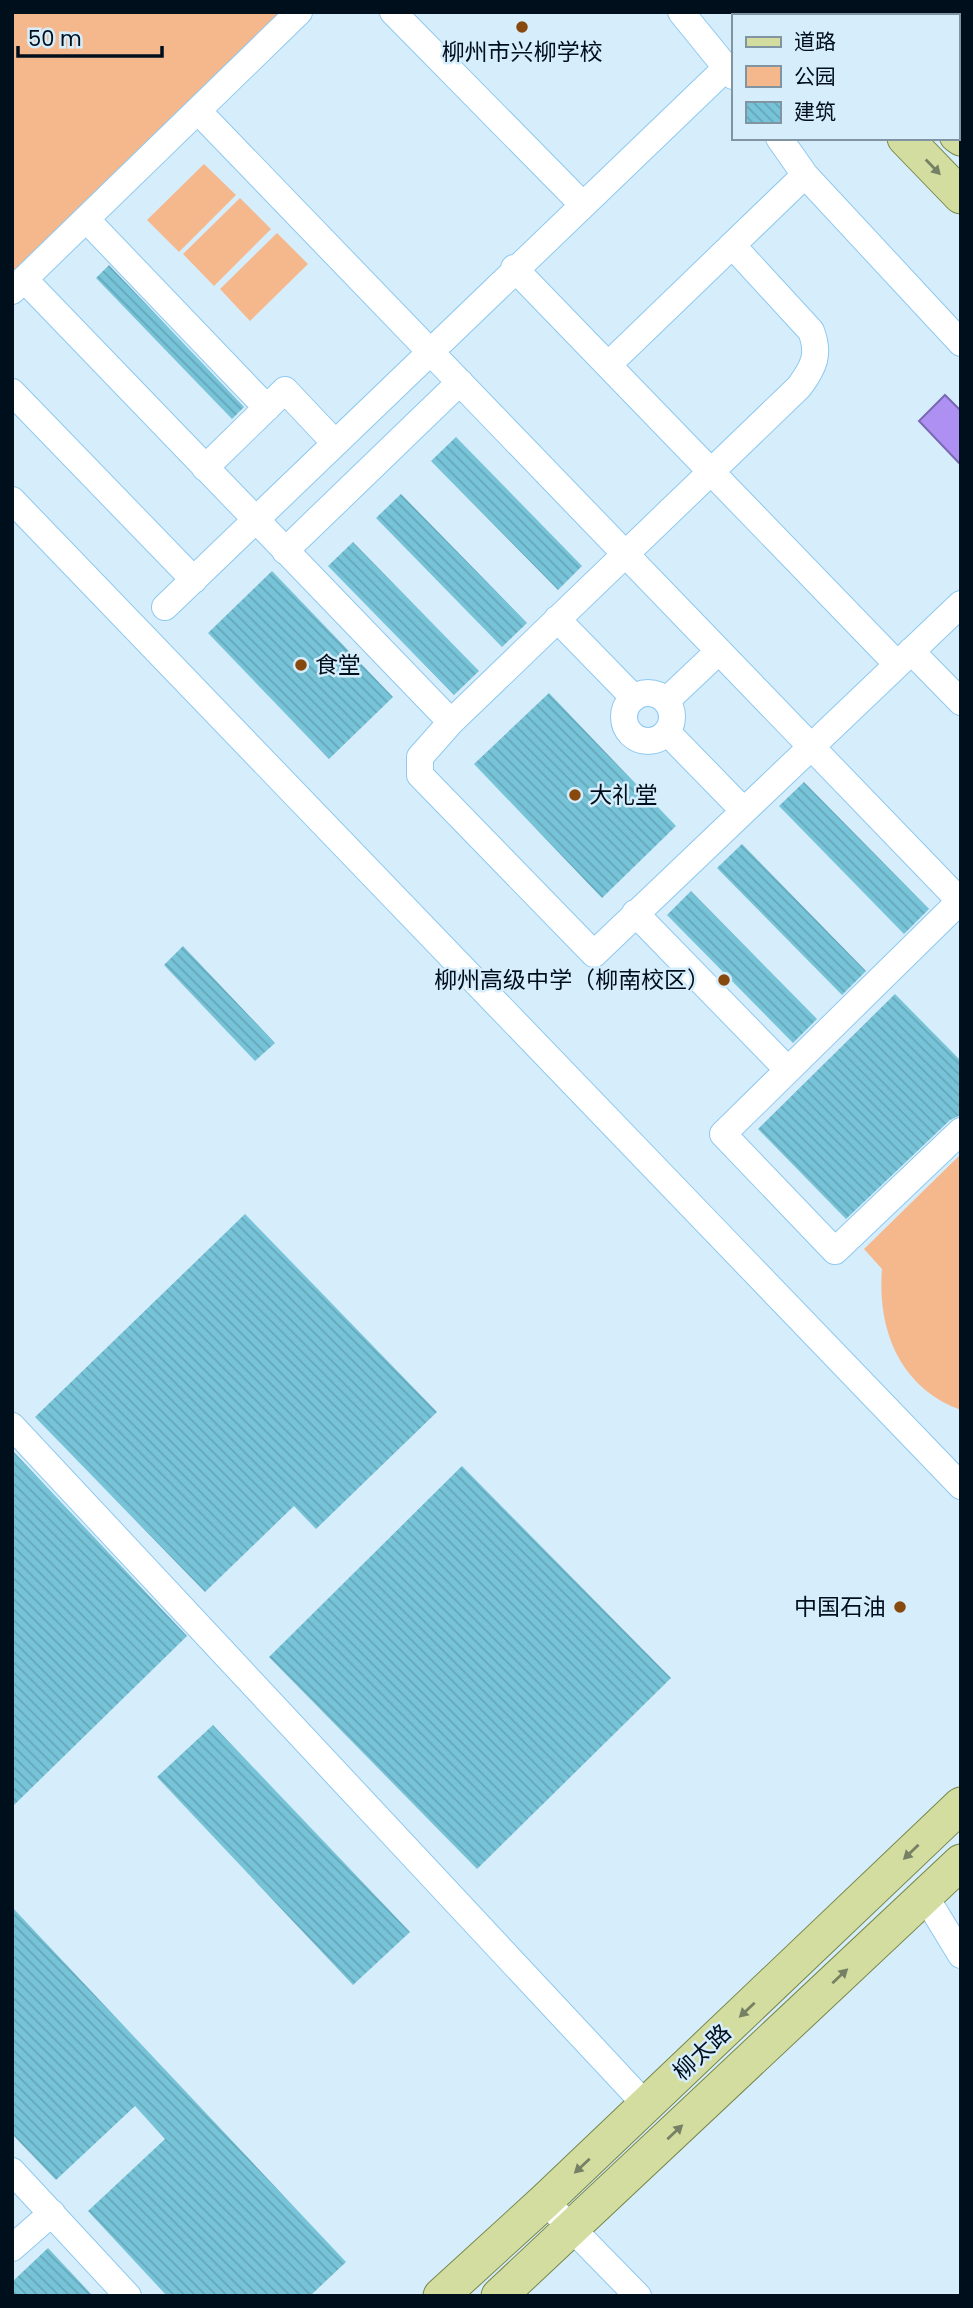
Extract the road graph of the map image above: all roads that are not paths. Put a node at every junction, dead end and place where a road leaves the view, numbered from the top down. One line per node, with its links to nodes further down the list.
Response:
1 (299, 12): 5 (street)
2 (393, 12): 10 (street)
3 (681, 12): 4 (street)
4 (730, 71): 10 (street)
5 (198, 111): 11 (street); 16 (street)
6 (780, 140): 8 (street)
7 (907, 140): 9 (main road, one-way to 9)
8 (805, 175): 12 (street); 15 (street)
9 (961, 196)
10 (582, 204): 13 (street)
11 (86, 219): 14 (street); 20 (street)
12 (732, 245): 17 (street); 23 (street)
13 (514, 268): 16 (street); 17 (street)
14 (18, 285): 22 (street)
15 (961, 343)
16 (429, 351): 18 (street); 21 (street)
17 (608, 365): 23 (street)
18 (460, 382): 26 (street); 27 (street)
19 (12, 391): 28 (street)
20 (267, 408): 21 (street); 22 (street)
21 (335, 443): 25 (street)
22 (205, 468): 25 (street)
23 (711, 471): 27 (street); 33 (street)
24 (12, 500): 46 (street)
25 (255, 520): 26 (street); 28 (street)
26 (285, 551): 37 (street)
27 (625, 554): 31 (street); 32 (street)
28 (194, 579): 30 (street)
29 (961, 604): 33 (street)
30 (165, 607)
31 (557, 619): 34 (street); 37 (street)
32 (719, 651): 35 (street); 39 (street)
33 (904, 657): 36 (street); 39 (street)
34 (634, 698): 35 (street); 38 (street)
35 (666, 701): 38 (street)
36 (961, 702)
37 (451, 722): 42 (street)
38 (667, 732): 40 (street)
39 (811, 746): 40 (street); 41 (street)
40 (743, 810): 42 (street)
41 (960, 901): 43 (street)
42 (635, 913): 43 (street)
43 (787, 1069): 44 (street)
44 (961, 1131)
45 (12, 1426): 51 (street)
46 (961, 1486)
47 (961, 1805): 51 (main road, 柳太路, one-way to 51)
48 (961, 1862): 49 (main road, 柳太路)
49 (925, 1896): 50 (street); 55 (main road, 柳太路, one-way to 49)
50 (961, 1955)
51 (646, 2105): 53 (main road, 柳太路, one-way to 53)
52 (12, 2171): 54 (street)
53 (545, 2201): 55 (street); 58 (main road, 柳太路)
54 (51, 2213): 56 (street); 57 (street)
55 (572, 2229): 59 (main road, 柳太路); 60 (street)
56 (12, 2249)
57 (128, 2296)
58 (441, 2296)
59 (499, 2296)
60 (638, 2296)

